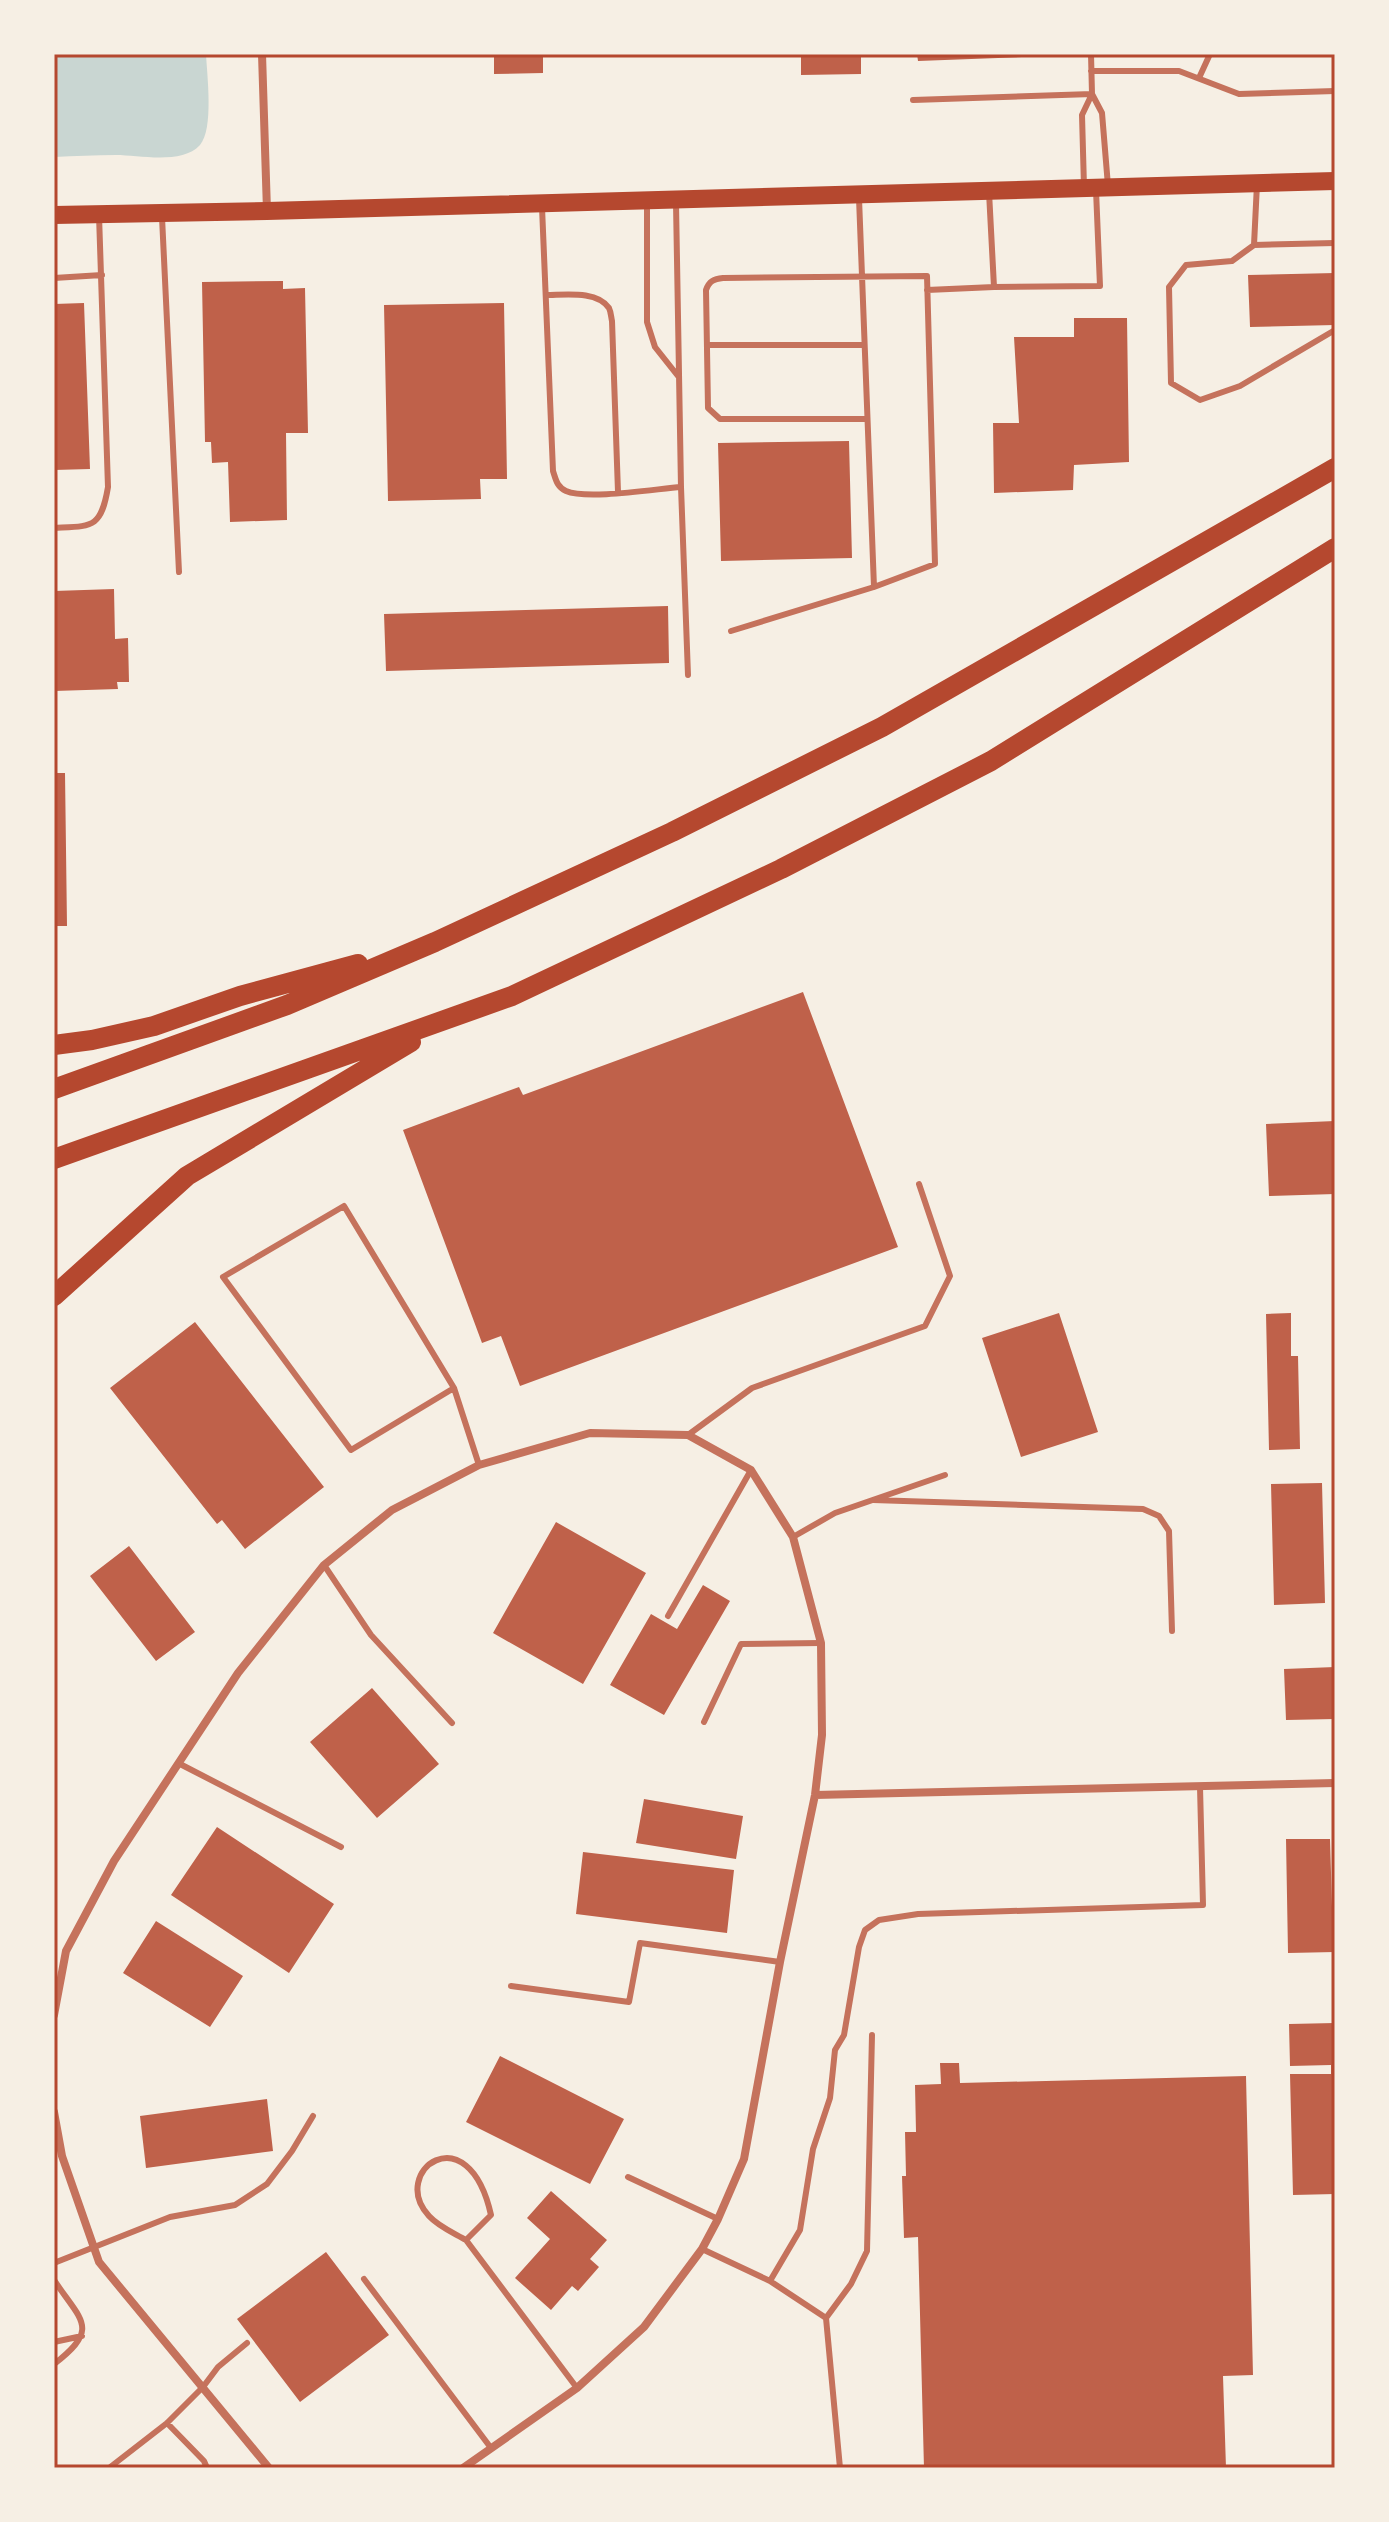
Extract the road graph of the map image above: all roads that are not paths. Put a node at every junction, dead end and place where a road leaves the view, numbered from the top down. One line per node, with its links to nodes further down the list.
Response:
1 (262, 54): 17 (street)
2 (1091, 54): 4 (lane)
3 (1210, 54): 5 (lane)
4 (1091, 71): 5 (lane); 7 (lane)
5 (1199, 78): 6 (lane)
6 (1335, 91)
7 (1092, 94): 8 (lane); 11 (lane); 11 (lane)
8 (913, 100)
9 (1335, 181): 10 (main road)
10 (1257, 184): 11 (main road); 22 (lane)
11 (1096, 190): 12 (main road); 26 (lane)
12 (989, 192): 13 (main road); 26 (lane)
13 (859, 195): 14 (main road); 24 (lane)
14 (676, 199): 15 (main road); 32 (lane)
15 (646, 200): 16 (main road); 32 (lane)
16 (542, 203): 17 (main road); 28 (lane)
17 (267, 211): 18 (main road)
18 (162, 213): 19 (main road); 39 (lane)
19 (99, 214): 20 (main road); 23 (lane)
20 (54, 215)
21 (1335, 243): 22 (lane)
22 (1254, 245): 29 (lane)
23 (102, 275): 25 (lane); 37 (lane)
24 (862, 277): 27 (lane); 30 (lane); 31 (lane)
25 (54, 278)
26 (994, 287): 27 (lane)
27 (927, 290): 40 (lane)
28 (546, 295): 36 (lane); 36 (lane)
29 (1335, 330)
30 (707, 345): 31 (lane); 33 (lane)
31 (864, 345): 33 (lane)
32 (678, 376): 35 (lane)
33 (867, 419): 40 (lane)
34 (1335, 468): 43 (highway)
35 (681, 487): 36 (lane); 42 (lane)
36 (618, 492)
37 (54, 528)
38 (1335, 548): 44 (highway)
39 (179, 572)
40 (874, 587): 41 (lane)
41 (731, 631)
42 (688, 675)
43 (435, 942): 45 (highway); 46 (highway)
44 (452, 1017): 47 (highway); 49 (highway)
45 (54, 1045)
46 (54, 1089)
47 (54, 1159)
48 (919, 1184): 51 (lane)
49 (54, 1296)
50 (454, 1388): 50 (lane); 52 (lane)
51 (688, 1435): 52 (street); 53 (street)
52 (479, 1465): 57 (street)
53 (751, 1470): 56 (street); 58 (lane)
54 (945, 1475): 55 (lane)
55 (873, 1500): 56 (lane); 59 (lane)
56 (793, 1537): 60 (street)
57 (324, 1565): 62 (lane); 63 (street)
58 (668, 1616)
59 (1172, 1631)
60 (821, 1643): 61 (lane); 66 (street)
61 (704, 1722)
62 (452, 1723)
63 (180, 1764): 67 (lane); 69 (street)
64 (1335, 1783): 65 (street)
65 (1200, 1787): 66 (street); 84 (lane)
66 (815, 1795): 70 (street)
67 (341, 1847)
68 (54, 1957): 69 (lane)
69 (64, 1962): 72 (street)
70 (780, 1962): 71 (lane); 77 (street)
71 (511, 1986)
72 (54, 2015)
73 (872, 2035): 85 (lane)
74 (54, 2112): 79 (street)
75 (313, 2116): 79 (lane)
76 (628, 2177): 77 (lane)
77 (718, 2219): 80 (street)
78 (466, 2240): 78 (lane); 91 (lane)
79 (95, 2249): 81 (lane); 90 (street)
80 (702, 2249): 84 (lane); 91 (street)
81 (54, 2263)
82 (364, 2279): 93 (lane)
83 (54, 2280): 86 (lane)
84 (770, 2281): 85 (lane)
85 (826, 2318): 98 (lane)
86 (83, 2335): 87 (lane); 89 (lane)
87 (54, 2342)
88 (247, 2343): 90 (lane)
89 (54, 2364)
90 (203, 2387): 92 (lane); 96 (street)
91 (577, 2388): 93 (street)
92 (167, 2423): 94 (lane); 95 (lane)
93 (491, 2448): 97 (street)
94 (109, 2468)
95 (207, 2468)
96 (269, 2468)
97 (463, 2468)
98 (840, 2468)

